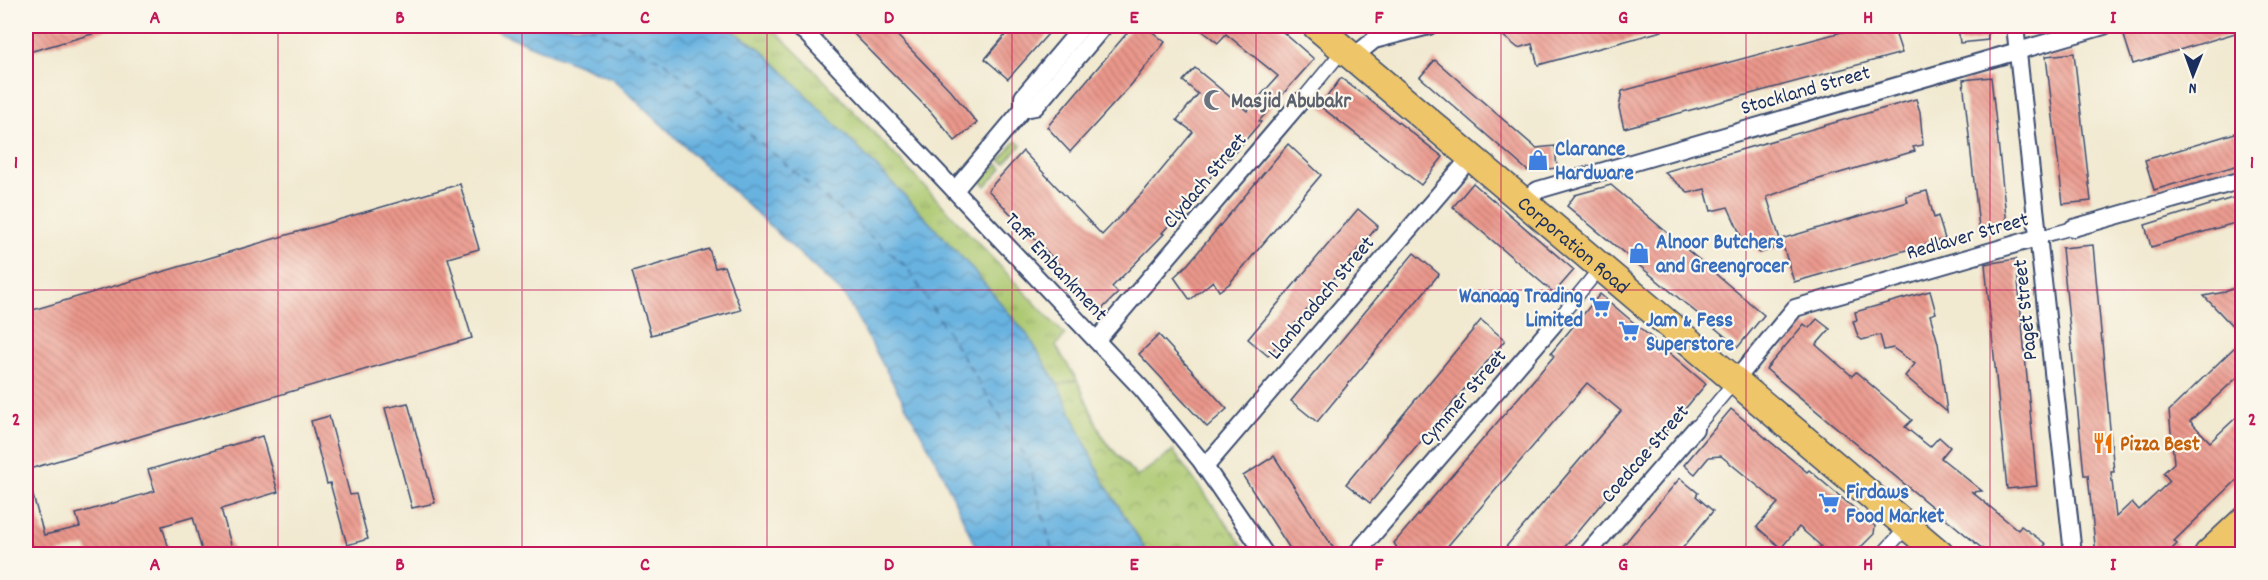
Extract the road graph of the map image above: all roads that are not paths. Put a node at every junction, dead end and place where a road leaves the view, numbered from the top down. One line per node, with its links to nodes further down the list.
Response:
1 (1083, 26): 11 (street)
2 (1104, 26): 11 (street)
3 (1317, 26): 9 (main road, Corporation Road)
4 (1429, 26): 9 (street)
5 (2015, 26): 8 (street, Paget Street)
6 (2104, 26): 8 (street, Stockland Street)
7 (804, 28): 14 (street, Taff Embankment)
8 (2018, 50): 15 (street, Stockland Street); 17 (street, Paget Street)
9 (1349, 53): 10 (street, Clydach Street); 12 (main road, Corporation Road)
10 (1301, 100): 20 (street, Clydach Street)
11 (1023, 109): 14 (street)
12 (1471, 157): 15 (main road, Corporation Road); 23 (street, Llanbradach Street)
13 (2242, 180): 16 (street, Redlaver Street)
14 (955, 190): 20 (street, Taff Embankment)
15 (1522, 200): 18 (main road, Corporation Road)
16 (2073, 228): 17 (street, Redlaver Street)
17 (2040, 237): 21 (street, Redlaver Street); 31 (street, Paget Street)
18 (1601, 267): 19 (street, Cymmer Street); 21 (main road, Corporation Road)
19 (1554, 324): 27 (street, Cymmer Street)
20 (1097, 340): 23 (street, Taff Embankment)
21 (1735, 381): 22 (street, Coedcae Street); 25 (main road, Corporation Road)
22 (1695, 429): 28 (street, Coedcae Street)
23 (1205, 467): 26 (street, Taff Embankment)
24 (2242, 522): 32 (main road)
25 (1907, 527): 29 (street); 30 (main road, Corporation Road)
26 (1264, 555)
27 (1356, 555)
28 (1587, 555)
29 (1882, 555)
30 (1940, 555)
31 (2073, 555)
32 (2208, 555)

